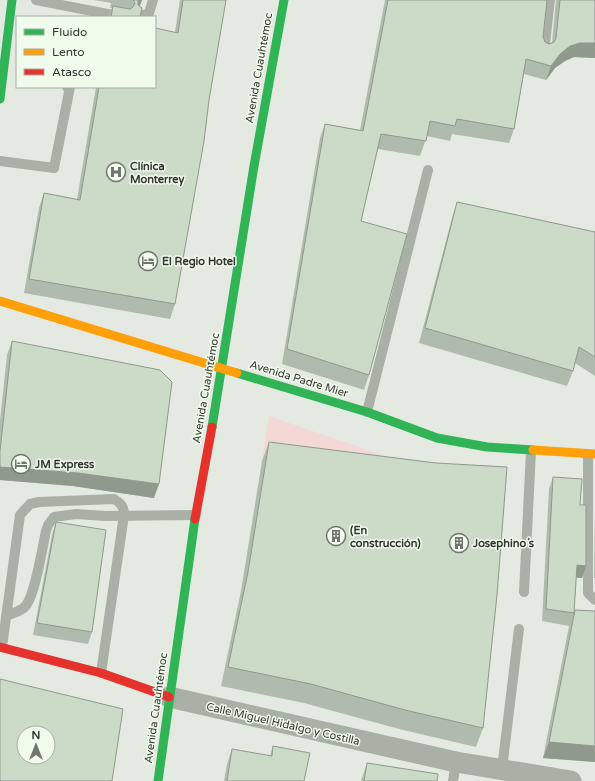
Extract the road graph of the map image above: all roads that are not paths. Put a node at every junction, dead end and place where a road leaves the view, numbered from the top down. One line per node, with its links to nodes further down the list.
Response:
1 (12, 0): 8 (main road)
2 (36, 0): 6 (lane)
3 (153, 0): 7 (lane)
4 (284, 0): 15 (main road, Avenida Cuauhtémoc)
5 (550, 0): 9 (lane)
6 (118, 16)
7 (142, 16)
8 (4, 40): 11 (main road)
9 (544, 52)
10 (70, 88): 12 (lane)
11 (0, 99)
12 (0, 161)
13 (428, 170): 16 (lane)
14 (0, 301): 15 (main road, Avenida Padre Mier)
15 (222, 368): 16 (main road, Avenida Padre Mier); 20 (main road, Avenida Cuauhtémoc)
16 (366, 412): 17 (main road, Avenida Padre Mier)
17 (531, 451): 18 (main road, Avenida Padre Mier); 21 (lane)
18 (592, 454): 22 (lane)
19 (124, 515): 20 (lane); 23 (lane); 23 (lane); 26 (lane)
20 (196, 515): 27 (main road, Avenida Cuauhtémoc)
21 (524, 592)
22 (595, 600)
23 (6, 616): 25 (lane)
24 (519, 629): 28 (lane)
25 (1, 647): 26 (main road, Calle Miguel Hidalgo y Costilla)
26 (101, 673): 27 (main road, Calle Miguel Hidalgo y Costilla)
27 (169, 697): 29 (street, Calle Miguel Hidalgo y Costilla); 30 (main road, Avenida Cuauhtémoc)
28 (502, 769): 29 (street, Calle Miguel Hidalgo y Costilla); 31 (street, Calle Miguel Hidalgo y Costilla)
29 (454, 772)
30 (158, 781)
31 (571, 781)

